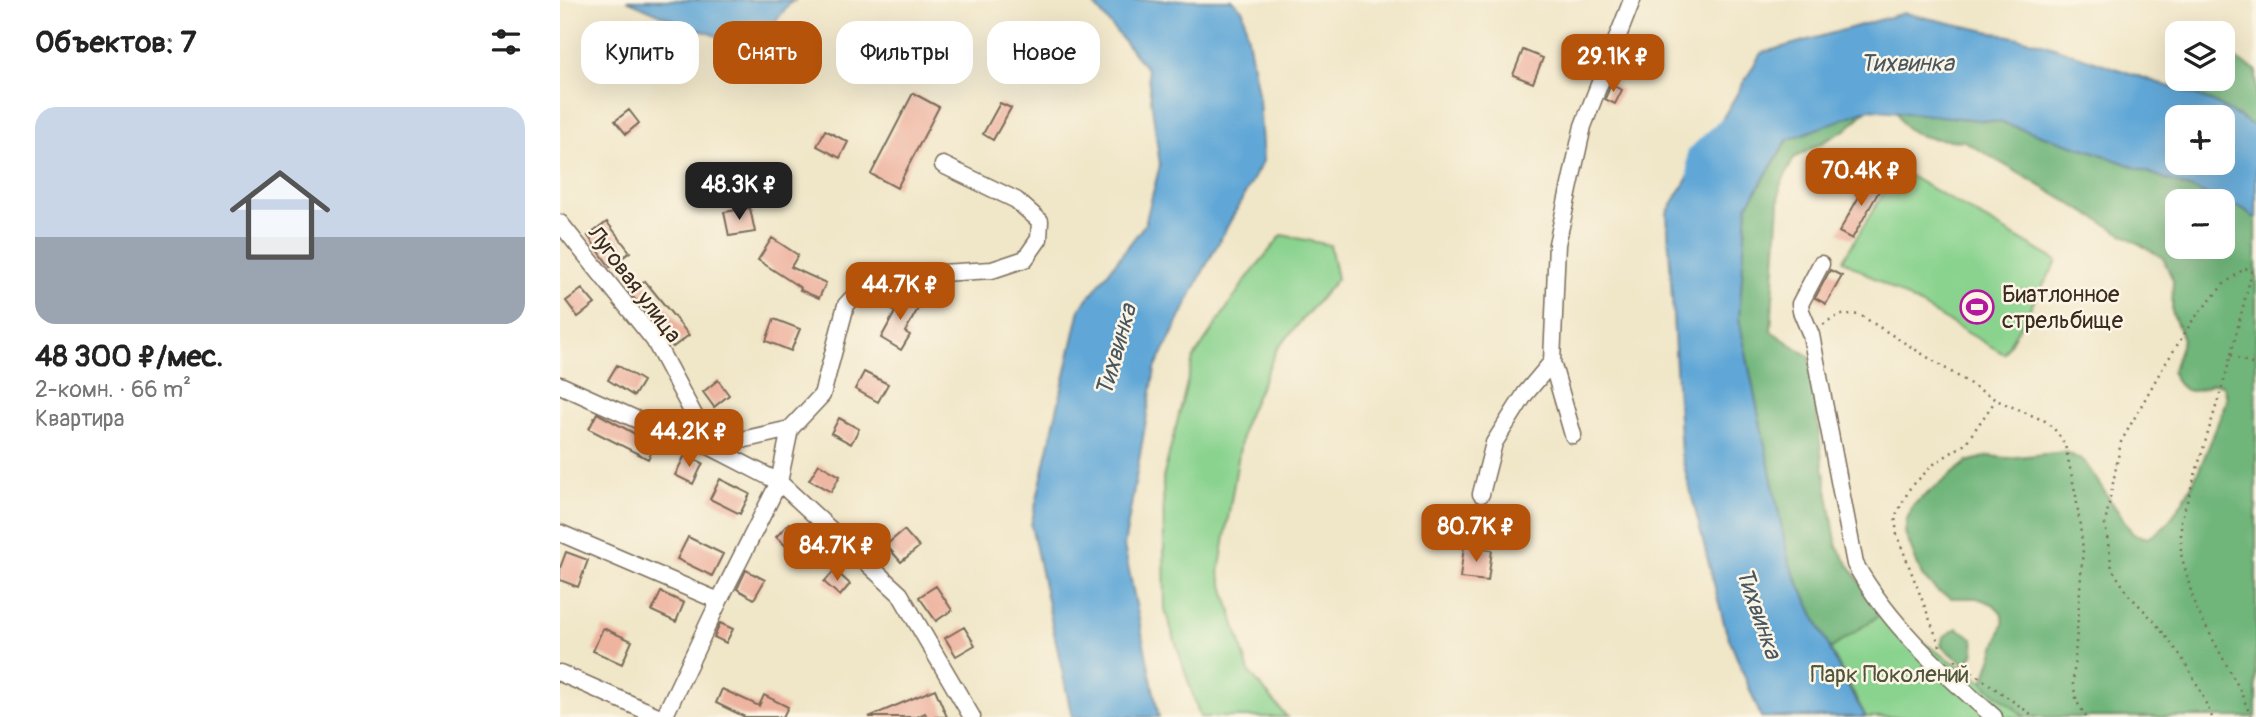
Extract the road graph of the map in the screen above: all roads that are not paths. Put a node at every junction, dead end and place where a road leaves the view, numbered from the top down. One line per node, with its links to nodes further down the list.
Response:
1 (1632, 0): 5 (street)
2 (943, 165): 7 (street)
3 (560, 223): 9 (street, Луговая улица)
4 (1821, 264): 17 (street)
5 (1552, 362): 8 (street); 11 (street)
6 (560, 385): 9 (street)
7 (790, 429): 9 (street); 10 (street)
8 (1573, 435)
9 (711, 447): 10 (street)
10 (779, 482): 13 (street); 16 (street)
11 (1481, 494)
12 (560, 533): 13 (street)
13 (719, 601): 15 (street)
14 (560, 673): 15 (street)
15 (662, 717)
16 (971, 717)
17 (1994, 717)

